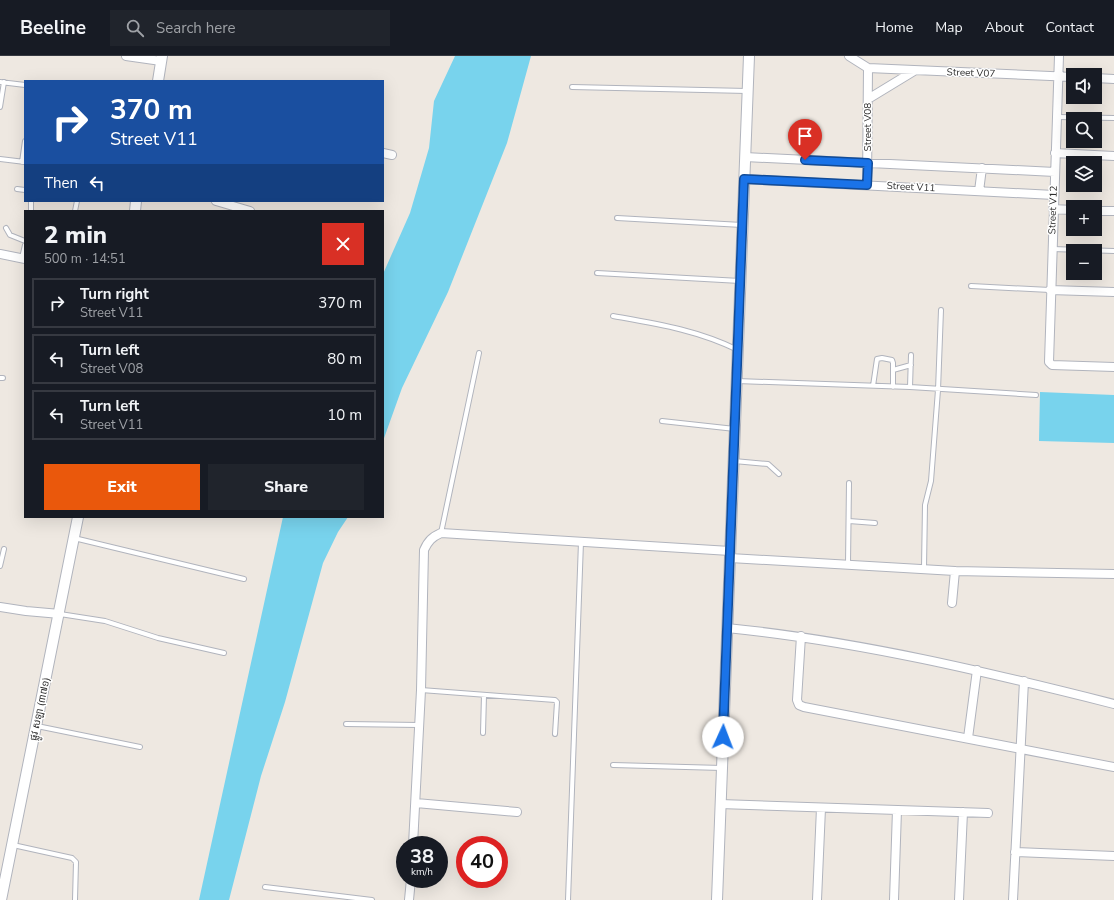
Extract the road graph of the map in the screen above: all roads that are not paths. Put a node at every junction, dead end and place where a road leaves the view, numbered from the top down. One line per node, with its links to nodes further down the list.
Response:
1 (126, 56): 5 (street)
2 (749, 56): 16 (street)
3 (849, 56): 6 (street)
4 (1059, 56): 8 (street, Street V12)
5 (162, 58): 12 (street)
6 (868, 68): 7 (street, Street V07); 17 (street, Street V08)
7 (914, 71): 8 (street, Street V07); 17 (street)
8 (1058, 76): 9 (street, Street V07); 19 (street, Street V12)
9 (1066, 77)
10 (1102, 78): 11 (street)
11 (1114, 79)
12 (158, 80)
13 (2, 82): 14 (lane); 18 (lane)
14 (24, 85)
15 (572, 87): 16 (lane)
16 (748, 91): 25 (street)
17 (868, 99): 28 (street, Street V08)
18 (0, 107)
19 (1057, 117): 20 (lane); 22 (street, Street V12)
20 (1114, 118)
21 (384, 153): 23 (street)
22 (1055, 153): 24 (street); 30 (street, Street V12)
23 (392, 155)
24 (1114, 156)
25 (745, 157): 28 (street); 31 (street)
26 (0, 159): 27 (lane)
27 (24, 162)
28 (868, 163): 29 (street); 32 (street, Street V08)
29 (982, 168): 30 (street); 35 (street)
30 (1055, 172): 36 (street, Street V12)
31 (744, 179): 32 (street, Street V11); 44 (street)
32 (867, 185): 35 (street, Street V11)
33 (17, 189): 34 (lane)
34 (24, 190)
35 (979, 191): 36 (street, Street V11)
36 (1054, 195): 38 (street, Street V12)
37 (219, 202): 39 (street)
38 (1053, 209): 40 (street); 47 (street, Street V12)
39 (247, 210)
40 (1066, 210)
41 (1102, 211): 42 (street)
42 (1114, 211)
43 (617, 218): 44 (lane)
44 (743, 225): 52 (street)
45 (6, 228): 46 (lane)
46 (24, 241)
47 (1052, 249): 48 (lane); 54 (street, Street V12)
48 (1114, 251)
49 (0, 254): 50 (street)
50 (24, 259)
51 (597, 273): 52 (lane)
52 (740, 281): 58 (street)
53 (971, 286): 54 (lane)
54 (1050, 290): 55 (street); 62 (street, Street V12)
55 (1114, 292)
56 (941, 310): 68 (lane)
57 (613, 316): 58 (lane)
58 (738, 350): 64 (street)
59 (479, 353): 78 (lane)
60 (911, 355): 61 (lane)
61 (911, 365): 63 (lane); 67 (lane)
62 (1114, 367)
63 (893, 370): 65 (lane); 66 (lane)
64 (737, 381): 65 (lane); 71 (street)
65 (873, 386): 66 (lane)
66 (893, 387): 67 (lane)
67 (910, 388): 68 (lane)
68 (938, 390): 69 (lane); 85 (lane)
69 (1036, 395)
70 (662, 421): 71 (lane)
71 (735, 429): 72 (street)
72 (734, 461): 73 (lane); 82 (street)
73 (779, 474)
74 (849, 483): 76 (lane)
75 (78, 518): 79 (street, ផ្លូវ សឡា (៣៧១))
76 (849, 521): 77 (lane); 83 (lane)
77 (875, 523)
78 (441, 533): 80 (street); 97 (street)
79 (74, 538): 88 (lane); 91 (street, ផ្លូវ សឡា (៣៧១))
80 (581, 542): 82 (street); 128 (lane)
81 (4, 549): 84 (lane)
82 (730, 555): 83 (street); 92 (street)
83 (848, 564): 85 (street)
84 (0, 566)
85 (924, 568): 86 (street)
86 (955, 571): 87 (street); 89 (street)
87 (1114, 574)
88 (244, 578)
89 (952, 603)
90 (0, 607): 91 (street)
91 (60, 614): 94 (lane); 102 (street, ផ្លូវ សឡា (៣៧១))
92 (727, 628): 93 (street); 110 (street)
93 (800, 636): 95 (street); 105 (street)
94 (224, 653)
95 (977, 670): 96 (street); 105 (street)
96 (1024, 681): 99 (street); 107 (street)
97 (421, 690): 98 (lane); 101 (street)
98 (484, 695): 103 (lane); 104 (lane)
99 (1114, 704)
100 (346, 724): 101 (lane)
101 (419, 725): 111 (street)
102 (37, 726): 106 (lane); 119 (street, ផ្លូវ សឡា (៣៧១))
103 (483, 733)
104 (555, 734)
105 (968, 738): 107 (street)
106 (140, 747)
107 (1019, 748): 109 (street); 120 (street)
108 (613, 765): 110 (lane)
109 (1114, 767)
110 (722, 768): 112 (street)
111 (416, 802): 115 (street); 118 (street)
112 (720, 804): 113 (street); 129 (street)
113 (822, 808): 114 (street); 130 (street)
114 (897, 810): 116 (street); 131 (street)
115 (517, 812)
116 (963, 812): 117 (street); 132 (street)
117 (988, 814)
118 (414, 836)
119 (12, 844): 124 (street, ផ្លូវ សឡា (៣៧១)); 125 (lane)
120 (1015, 852): 121 (street); 133 (street)
121 (1114, 856)
122 (265, 887): 126 (lane)
123 (410, 888): 127 (street)
124 (1, 900)
125 (75, 900)
126 (372, 900)
127 (409, 900)
128 (568, 900)
129 (717, 900)
130 (817, 900)
131 (894, 900)
132 (959, 900)
133 (1014, 900)

